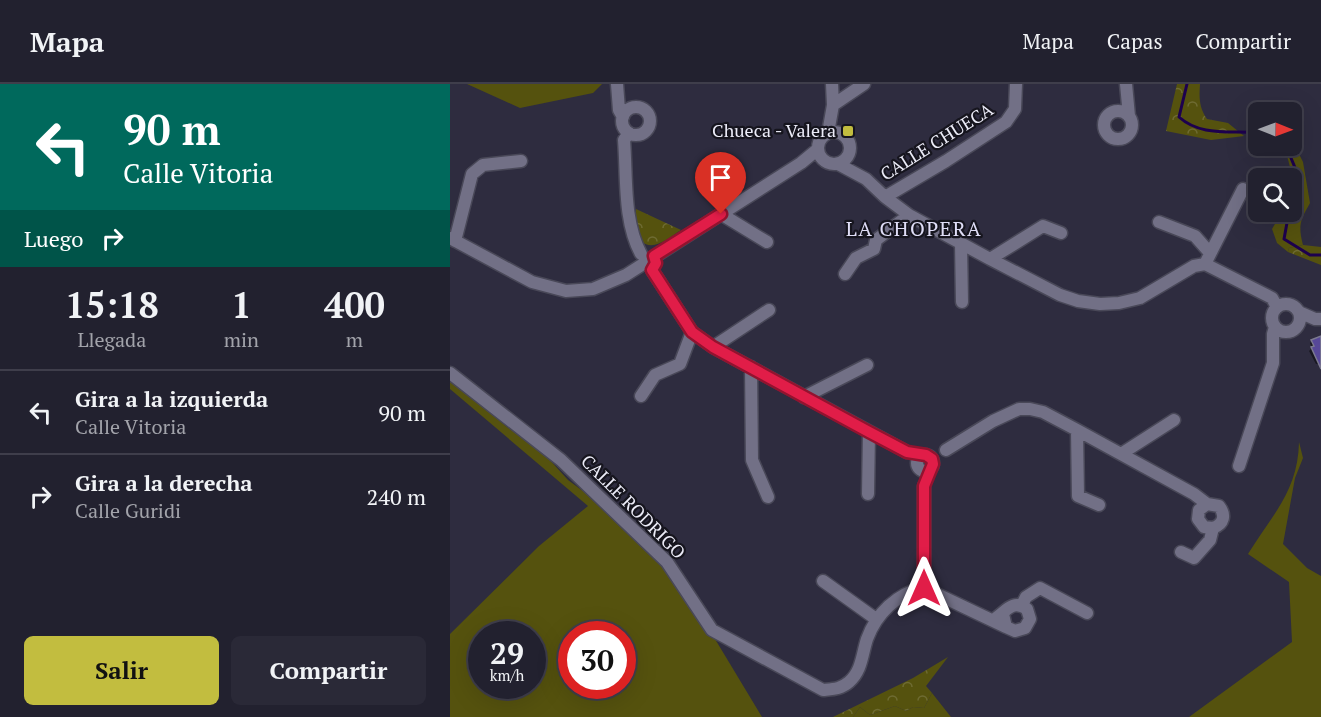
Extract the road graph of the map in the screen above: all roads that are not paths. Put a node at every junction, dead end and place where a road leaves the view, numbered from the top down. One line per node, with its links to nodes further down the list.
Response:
1 (618, 84): 8 (street)
2 (832, 84): 6 (street)
3 (864, 84): 6 (street)
4 (1016, 84): 20 (street, CALLE CHUECA)
5 (1126, 84): 7 (street)
6 (833, 105): 10 (street); 11 (street)
7 (1129, 116)
8 (622, 117): 9 (street); 9 (street)
9 (629, 133): 31 (street)
10 (828, 133): 11 (street); 12 (street)
11 (842, 134): 13 (street)
12 (818, 150): 15 (street); 16 (street)
13 (849, 152): 17 (street); 18 (street, CALLE CHUECA)
14 (521, 161): 25 (street)
15 (825, 162): 16 (street); 17 (street)
16 (801, 163): 21 (street)
17 (838, 164): 18 (street, CALLE CHUECA)
18 (866, 179): 20 (street, CALLE CHUECA)
19 (1243, 189): 29 (street)
20 (885, 197): 22 (street, CALLE CHUECA)
21 (721, 214): 26 (street); 28 (street)
22 (909, 215): 27 (street, CALLE CHUECA); 33 (street)
23 (1159, 222): 29 (street)
24 (1061, 234): 30 (street)
25 (452, 239): 31 (street)
26 (767, 242)
27 (961, 244): 30 (street, CALLE CHUECA); 34 (street)
28 (654, 256): 31 (street); 32 (street)
29 (1208, 258): 30 (street, CALLE CHUECA); 35 (street)
30 (990, 259)
31 (640, 260): 32 (street)
32 (652, 270): 40 (street)
33 (845, 274)
34 (962, 302)
35 (1277, 307): 37 (street); 39 (street)
36 (769, 310): 41 (street)
37 (1299, 312): 38 (street); 39 (street)
38 (1321, 319)
39 (1275, 327): 52 (street)
40 (692, 332): 41 (street); 45 (street)
41 (713, 347): 43 (street)
42 (867, 364): 46 (street)
43 (750, 367): 46 (street); 54 (street)
44 (450, 373): 63 (street, CALLE RODRIGO)
45 (641, 396)
46 (804, 397): 49 (street)
47 (1174, 420): 50 (street)
48 (1077, 430): 50 (street); 51 (street); 56 (street)
49 (869, 432): 51 (street); 53 (street)
50 (1121, 454): 55 (street)
51 (924, 463): 60 (street)
52 (1239, 466)
53 (868, 494)
54 (768, 497)
55 (1207, 504): 57 (street); 57 (street)
56 (1099, 505)
57 (1213, 528): 58 (street)
58 (1181, 552)
59 (823, 581): 63 (street)
60 (924, 588): 63 (street, CALLE RODRIGO); 64 (street)
61 (1022, 605): 62 (street); 64 (street); 64 (street)
62 (1087, 613)
63 (876, 619)
64 (1001, 620)

